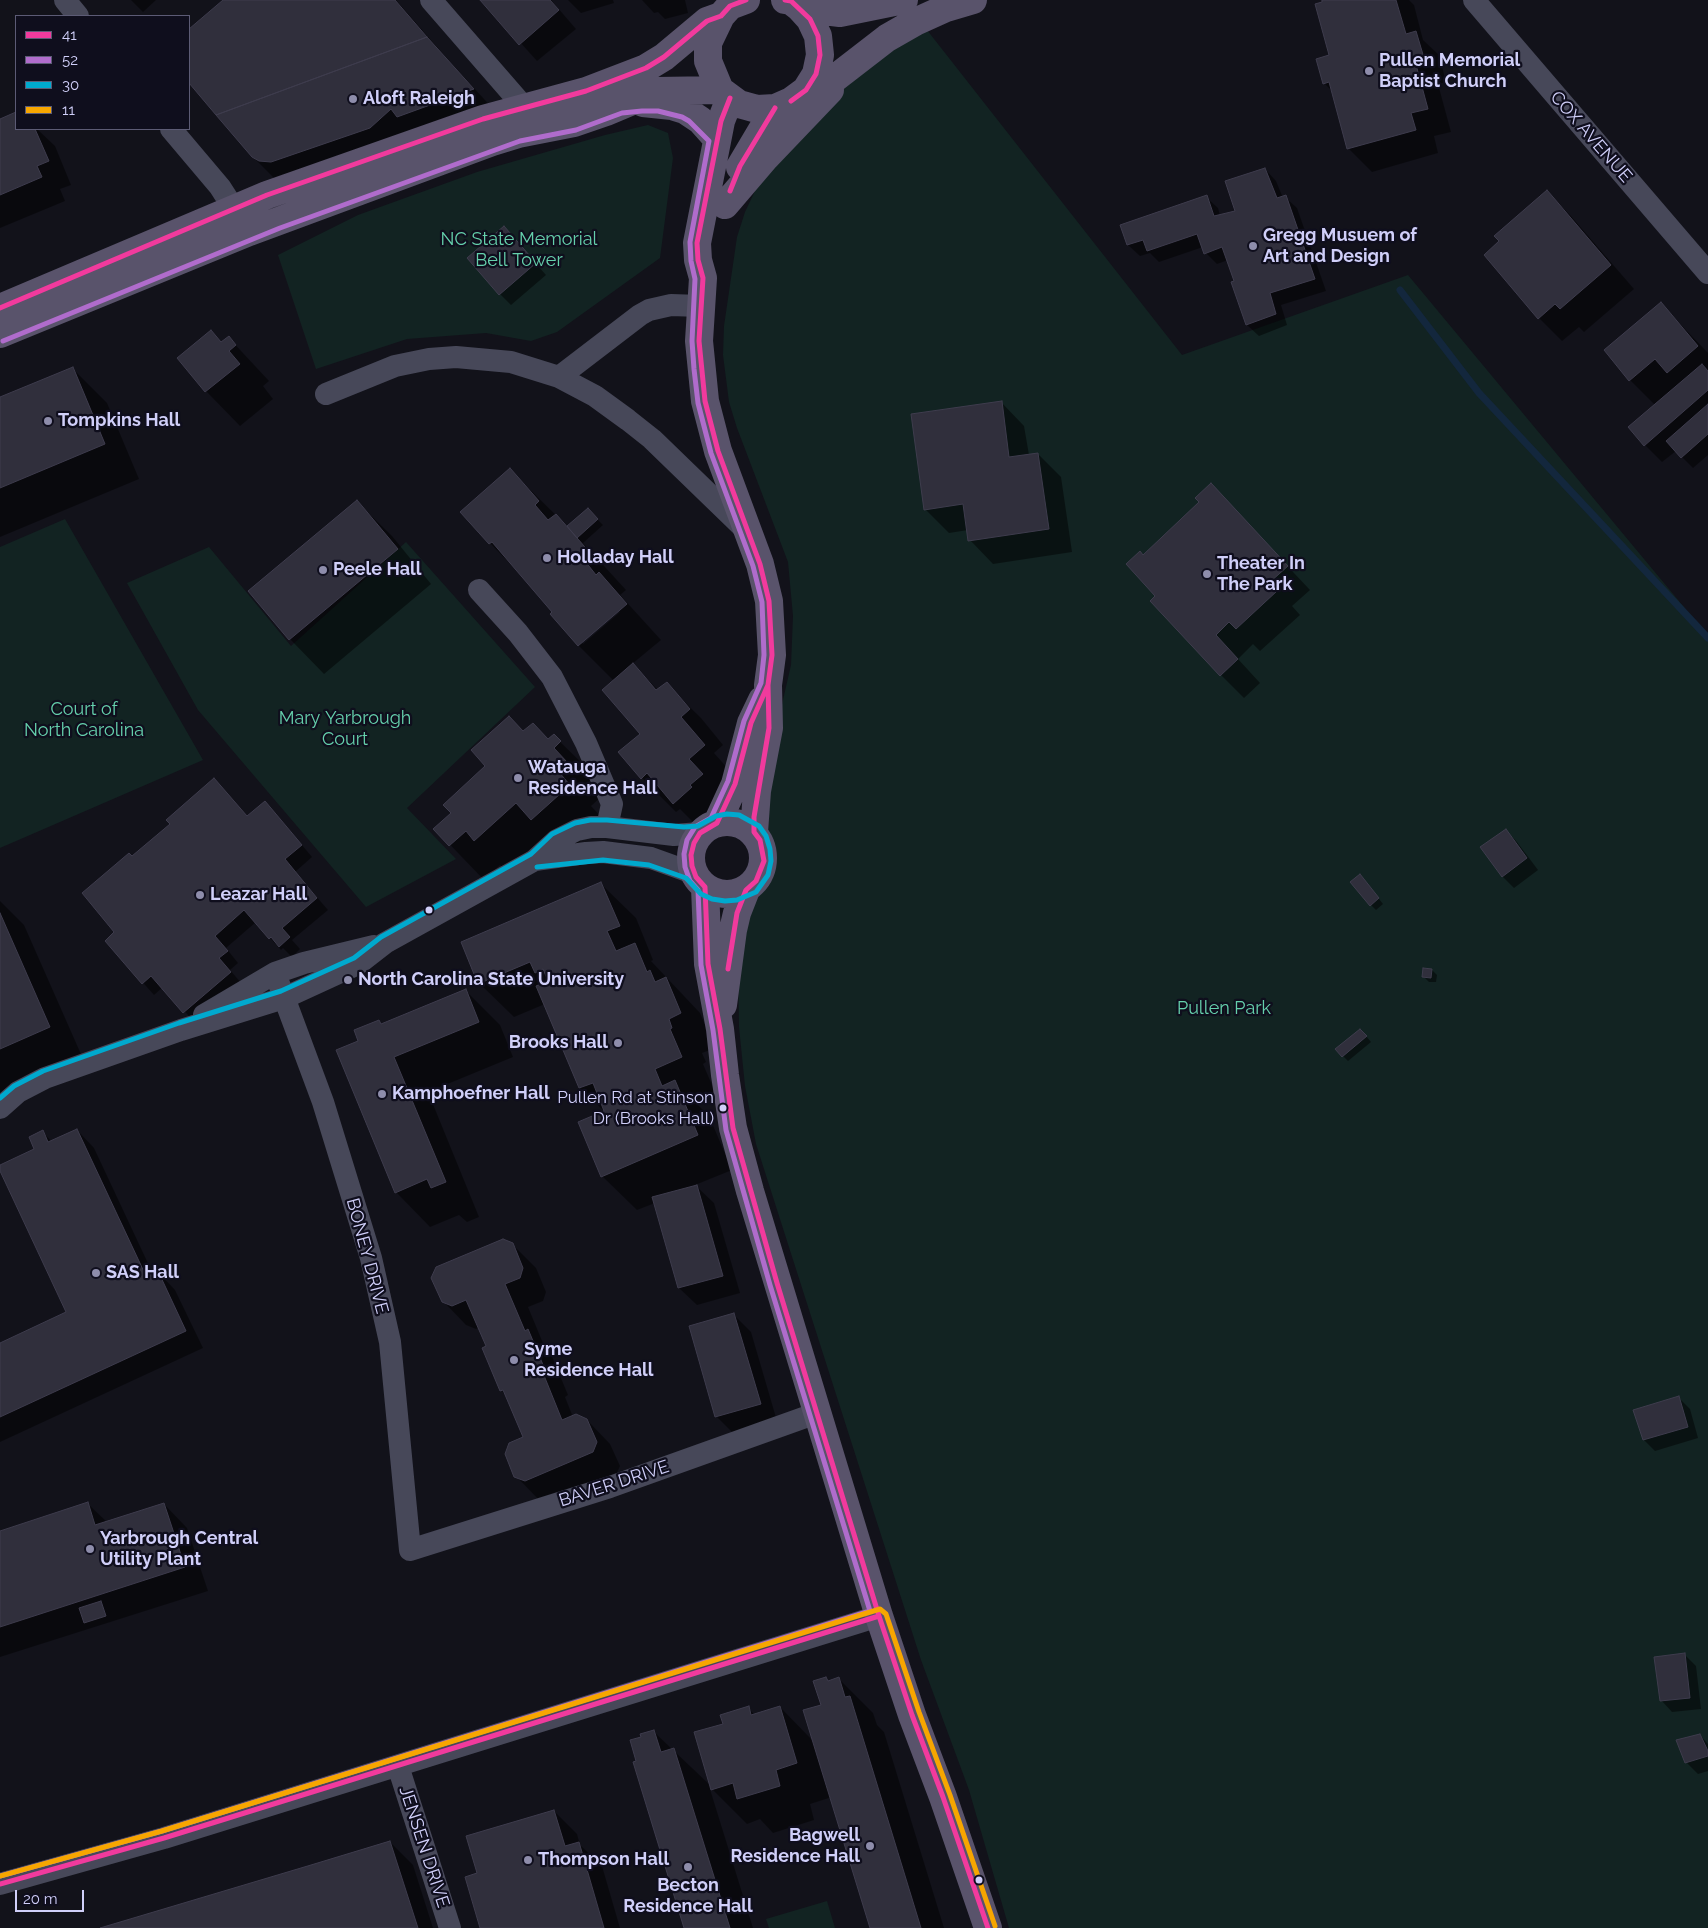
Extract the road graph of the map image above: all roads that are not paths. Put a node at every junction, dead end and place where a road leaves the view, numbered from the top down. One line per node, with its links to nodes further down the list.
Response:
1 (65, 0): 8 (street)
2 (432, 0): 13 (street)
3 (904, 0): 6 (main road)
4 (973, 0): 9 (main road)
5 (1474, 0): 19 (street, COX AVENUE)
6 (792, 2): 11 (main road)
7 (728, 4): 10 (main road); 13 (main road)
8 (77, 15)
9 (864, 55): 11 (main road); 16 (main road)
10 (725, 94): 11 (main road); 12 (main road); 15 (main road)
11 (783, 104): 16 (main road)
12 (620, 106): 15 (main road); 18 (main road)
13 (524, 107): 17 (main road)
14 (172, 130): 17 (street)
15 (717, 138): 20 (main road)
16 (725, 205): 20 (main road)
17 (234, 209): 18 (street); 22 (main road)
18 (249, 232): 23 (main road)
19 (1708, 273)
20 (703, 278): 21 (main road)
21 (700, 306): 24 (street); 26 (main road)
22 (0, 308)
23 (0, 334)
24 (559, 377): 25 (street); 26 (street)
25 (326, 394)
26 (749, 533): 28 (main road)
27 (479, 590): 29 (street)
28 (768, 685): 30 (main road); 31 (main road)
29 (607, 827): 30 (street); 32 (street)
30 (708, 828): 31 (main road); 33 (main road)
31 (754, 832): 34 (main road)
32 (535, 860): 33 (street); 35 (street)
33 (700, 882): 34 (main road); 38 (main road)
34 (746, 890): 38 (main road)
35 (385, 943): 36 (street); 37 (street)
36 (275, 973): 37 (street, BONEY DRIVE); 39 (street)
37 (284, 998): 39 (street); 42 (street, BONEY DRIVE)
38 (720, 1029): 41 (main road)
39 (181, 1030): 40 (street)
40 (0, 1108)
41 (817, 1413): 42 (street, BAVER DRIVE); 43 (main road)
42 (410, 1550)
43 (879, 1616): 44 (street); 47 (main road)
44 (398, 1766): 45 (street); 46 (street, JENSEN DRIVE)
45 (0, 1884)
46 (450, 1928)
47 (988, 1928)

